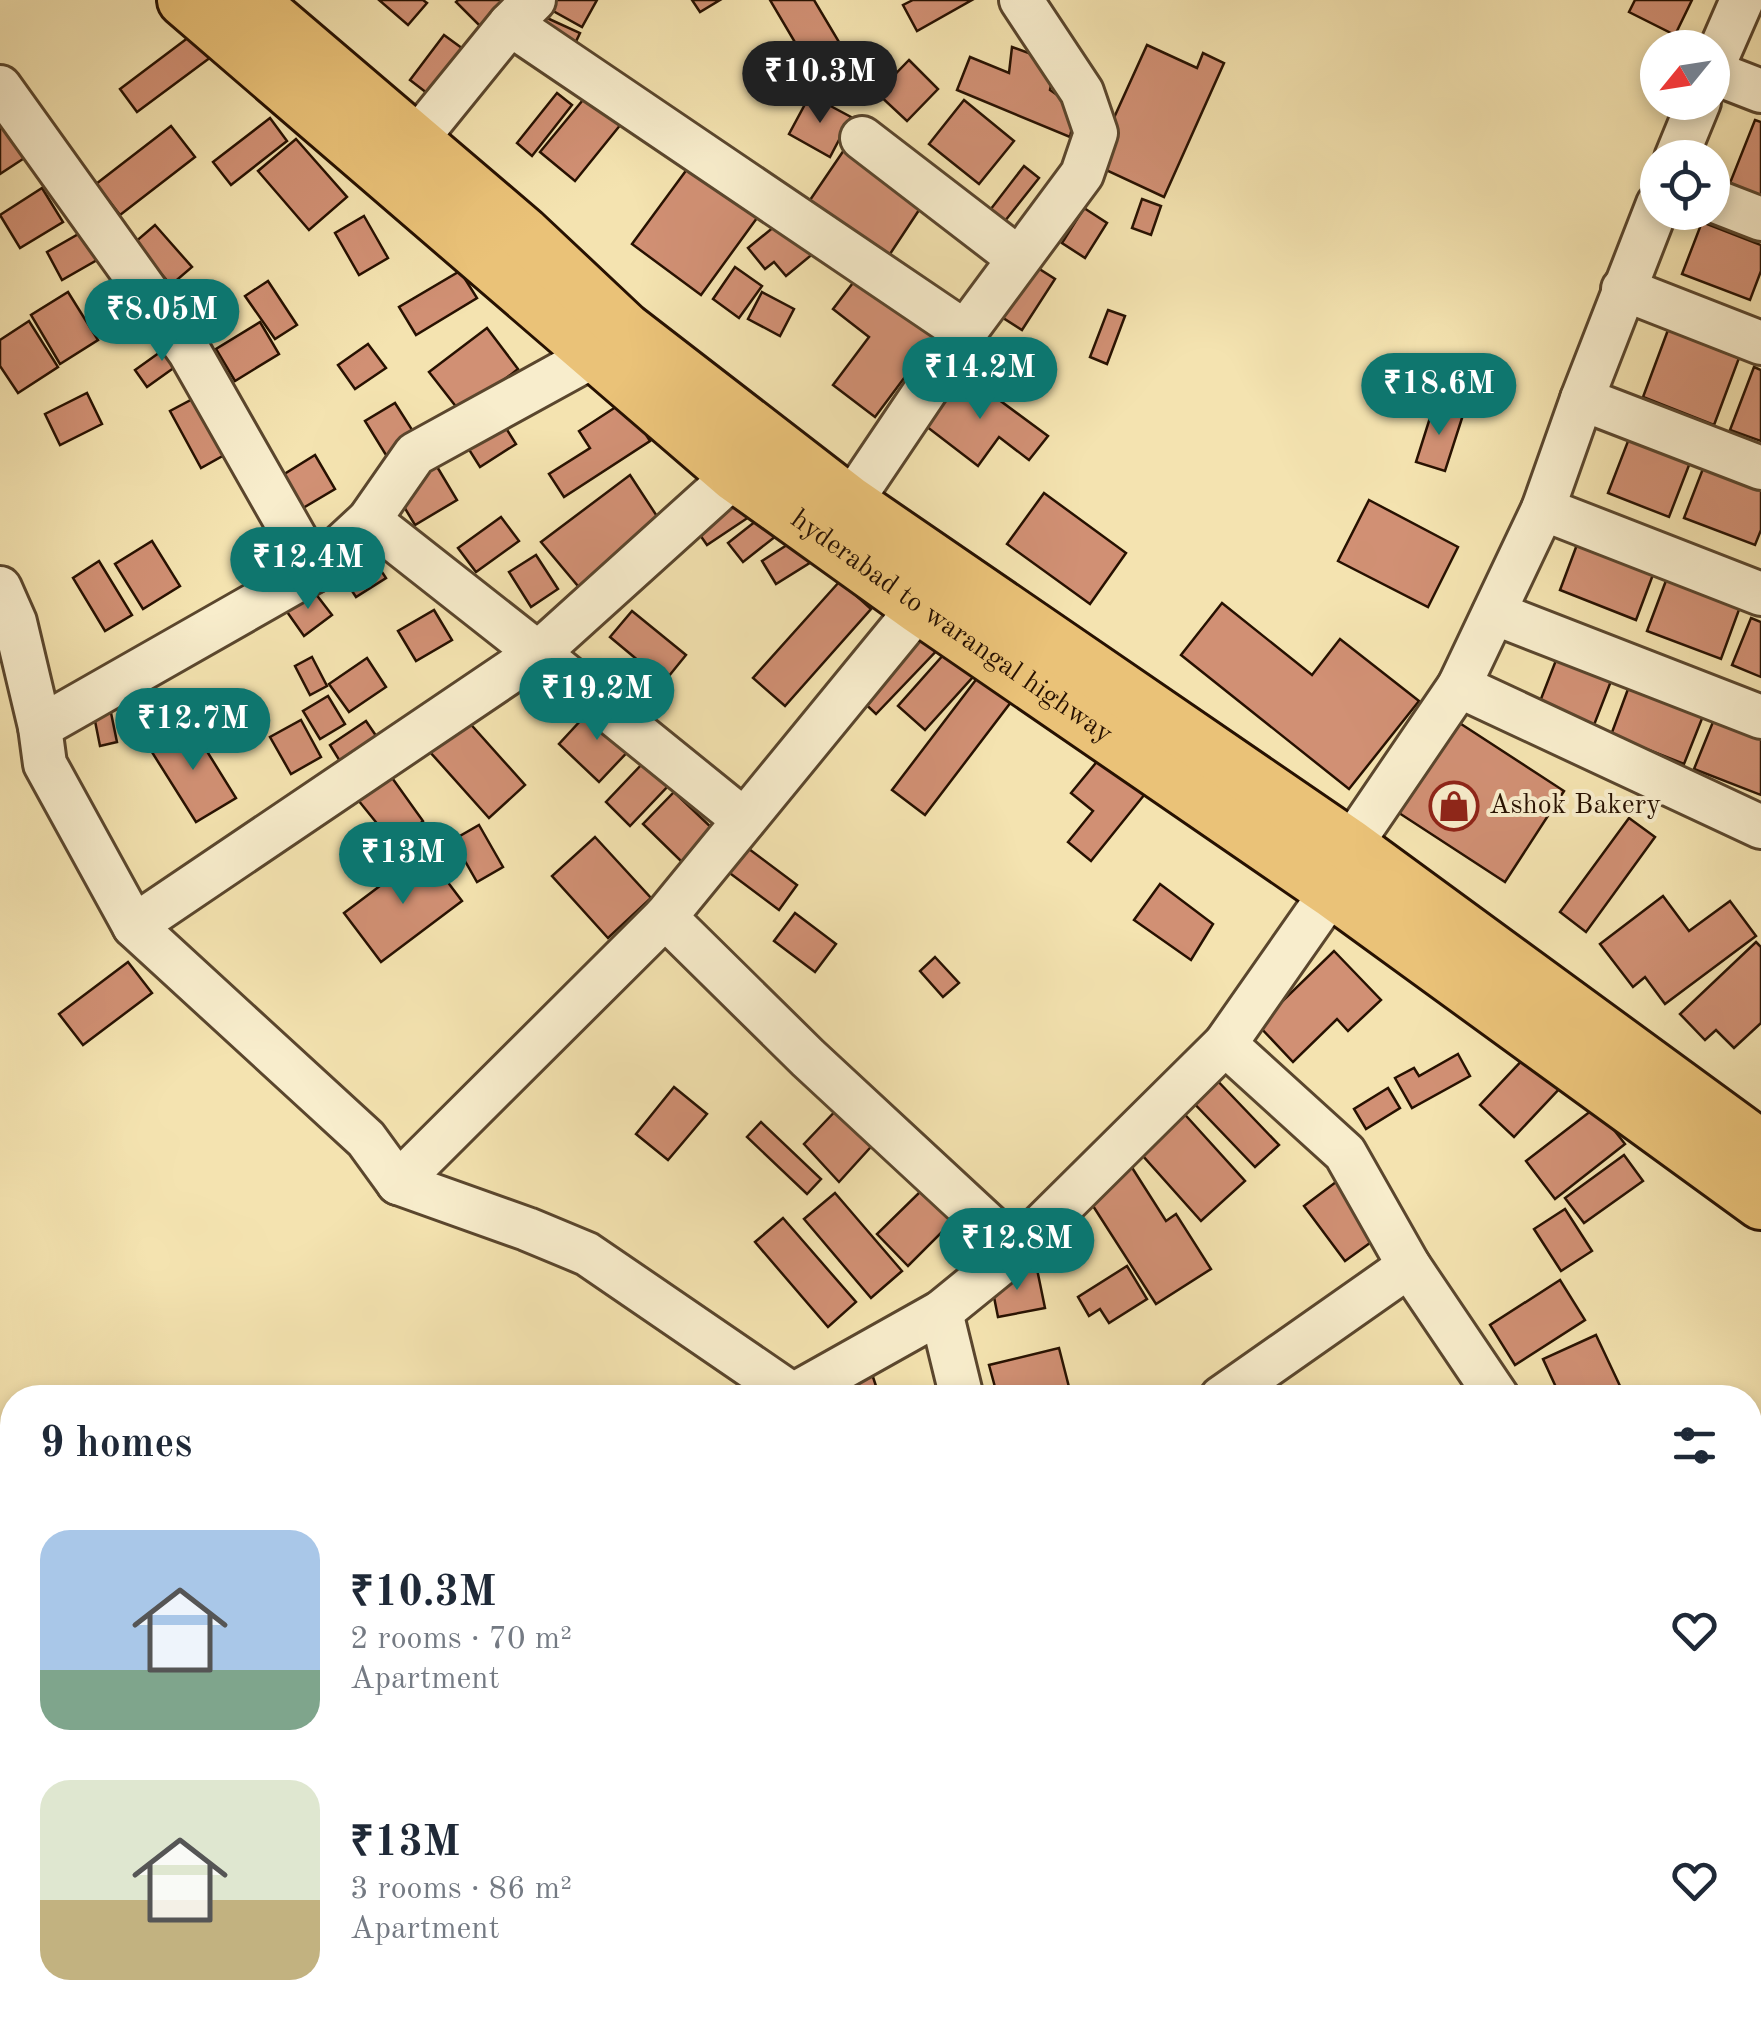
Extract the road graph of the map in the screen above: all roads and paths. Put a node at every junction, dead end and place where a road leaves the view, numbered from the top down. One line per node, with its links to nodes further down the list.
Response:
1 (184, 0): 19 (main road, hyderabad to warangal highway)
2 (250, 0): 11 (main road)
3 (1020, 0): 15 (street)
4 (1742, 0): 6 (street)
5 (522, 12): 11 (street); 17 (street)
6 (1729, 30)
7 (1730, 78): 9 (street)
8 (0, 88): 26 (street)
9 (1761, 91)
10 (862, 138): 15 (street)
11 (415, 141): 23 (main road)
12 (1730, 207): 13 (street)
13 (1761, 219)
14 (1647, 230): 16 (street)
15 (1018, 258): 17 (street)
16 (1623, 289): 18 (street); 20 (street)
17 (965, 332): 23 (street)
18 (1761, 343)
19 (596, 356): 22 (main road, hyderabad to warangal highway); 25 (street)
20 (1582, 398): 21 (street); 24 (street)
21 (1761, 468)
22 (735, 475): 29 (main road, hyderabad to warangal highway); 31 (street)
23 (850, 503): 37 (main road)
24 (1543, 509): 28 (street); 30 (street)
25 (369, 520): 26 (street); 31 (street)
26 (314, 571): 34 (street)
27 (0, 588): 34 (street)
28 (1761, 594)
29 (919, 608): 35 (street); 37 (main road, hyderabad to warangal highway)
30 (1494, 612): 32 (street); 33 (street)
31 (538, 653): 35 (street); 39 (street)
32 (1459, 686): 36 (street); 37 (street)
33 (1761, 717)
34 (40, 726): 39 (street)
35 (744, 820): 38 (street)
36 (1761, 827)
37 (1341, 869): 40 (street); 41 (main road); 43 (main road, hyderabad to warangal highway)
38 (664, 916): 42 (street); 44 (street)
39 (134, 926): 42 (street)
40 (1225, 1044): 44 (street); 45 (street)
41 (1761, 1146)
42 (398, 1183): 47 (street)
43 (1761, 1204)
44 (1016, 1251): 46 (street)
45 (1409, 1266): 50 (street); 51 (street)
46 (941, 1312): 48 (street); 49 (street)
47 (778, 1385)
48 (813, 1385)
49 (959, 1385)
50 (1240, 1385)
51 (1489, 1385)

